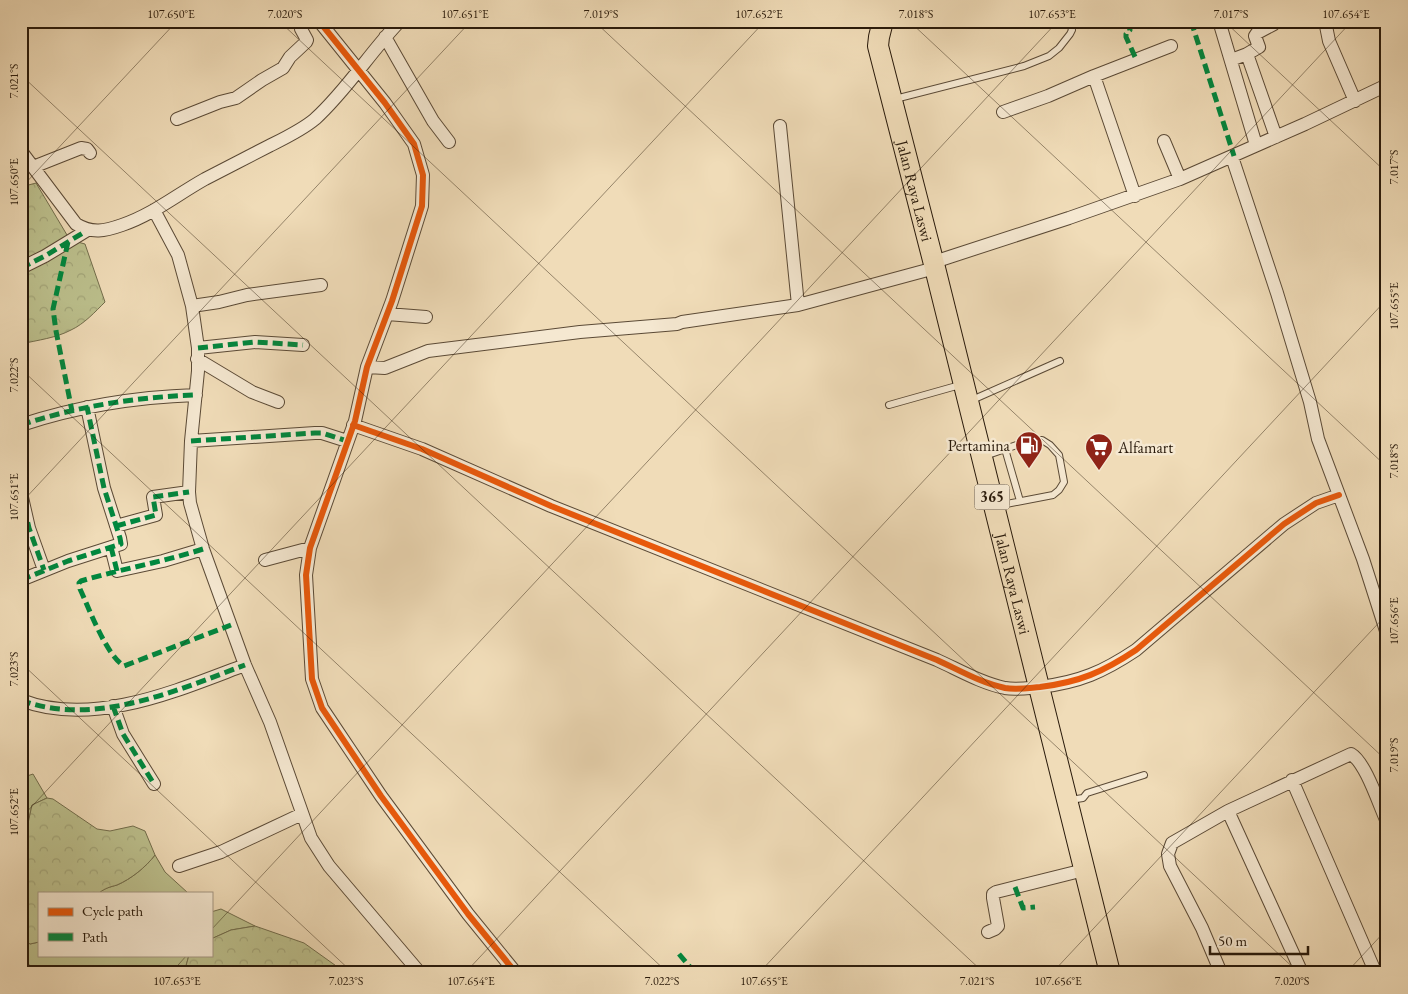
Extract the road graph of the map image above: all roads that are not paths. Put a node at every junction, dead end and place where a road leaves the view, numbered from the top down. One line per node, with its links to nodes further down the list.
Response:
1 (302, 21): 19 (street)
2 (319, 21): 14 (street)
3 (400, 21): 9 (street)
4 (883, 21): 16 (main road, Jalan Raya Laswi / 365)
5 (1069, 21): 16 (lane)
6 (1219, 21): 12 (street)
7 (1325, 21): 17 (street)
8 (1274, 24): 11 (street)
9 (385, 37): 14 (street); 23 (street)
10 (1171, 46): 13 (street)
11 (1247, 54): 12 (street); 21 (street)
12 (1231, 60): 24 (street)
13 (1094, 76): 18 (street); 30 (street)
14 (352, 78): 31 (street); 38 (street)
15 (1387, 85): 17 (street)
16 (892, 100): 34 (main road, Jalan Raya Laswi / 365)
17 (1354, 100): 21 (street)
18 (1003, 112)
19 (177, 119)
20 (780, 126): 37 (street)
21 (1276, 137): 24 (street)
22 (1164, 141): 29 (street)
23 (449, 142)
24 (1256, 145): 27 (street)
25 (21, 151): 28 (street)
26 (90, 153): 28 (street)
27 (1232, 157): 29 (street); 57 (street)
28 (33, 167): 32 (street)
29 (1180, 179): 30 (street)
30 (1135, 196): 34 (street)
31 (154, 210): 32 (street); 36 (street)
32 (86, 230): 33 (street)
33 (21, 268)
34 (935, 268): 37 (street); 44 (main road, Jalan Raya Laswi / 365)
35 (321, 285): 36 (street)
36 (192, 306): 41 (street)
37 (801, 306): 43 (street)
38 (387, 314): 39 (street); 43 (street)
39 (426, 317)
40 (303, 346): 41 (street)
41 (198, 359): 45 (street); 46 (street)
42 (1060, 361): 44 (lane)
43 (368, 367): 50 (street)
44 (966, 393): 47 (lane); 54 (main road, Jalan Raya Laswi / 365)
45 (196, 395): 48 (street); 51 (street)
46 (278, 402)
47 (890, 405)
48 (87, 407): 49 (street); 60 (street)
49 (21, 425)
50 (353, 425): 52 (street); 69 (street)
51 (191, 441): 52 (street); 55 (street)
52 (347, 441): 62 (street)
53 (1005, 449): 54 (lane); 58 (lane); 58 (lane)
54 (982, 457): 59 (main road, Jalan Raya Laswi / 365)
55 (188, 492): 60 (street); 63 (street)
56 (21, 493): 65 (street)
57 (1339, 495): 67 (street); 69 (street)
58 (1020, 501): 59 (lane)
59 (994, 506): 69 (main road, Jalan Raya Laswi / 365)
60 (116, 526): 61 (street)
61 (111, 547): 63 (street); 65 (street)
62 (310, 548): 64 (street); 85 (street)
63 (203, 549): 68 (street)
64 (265, 560)
65 (44, 570): 66 (street)
66 (21, 580)
67 (1387, 634)
68 (245, 665): 71 (street); 77 (street)
69 (1038, 687): 75 (main road, Jalan Raya Laswi / 365)
70 (21, 700): 71 (street)
71 (113, 706): 74 (street)
72 (1144, 775): 75 (lane)
73 (1292, 780): 76 (street); 78 (street); 83 (street)
74 (154, 784)
75 (1066, 800): 80 (main road, Jalan Raya Laswi / 365)
76 (1228, 811): 87 (street); 88 (street)
77 (302, 814): 79 (street); 84 (street)
78 (1387, 822)
79 (179, 866)
80 (1084, 870): 81 (street); 86 (main road, Jalan Raya Laswi / 365)
81 (988, 932)
82 (1387, 963): 83 (street)
83 (1371, 971)
84 (420, 973)
85 (516, 973)
86 (1110, 973)
87 (1221, 973)
88 (1302, 973)

